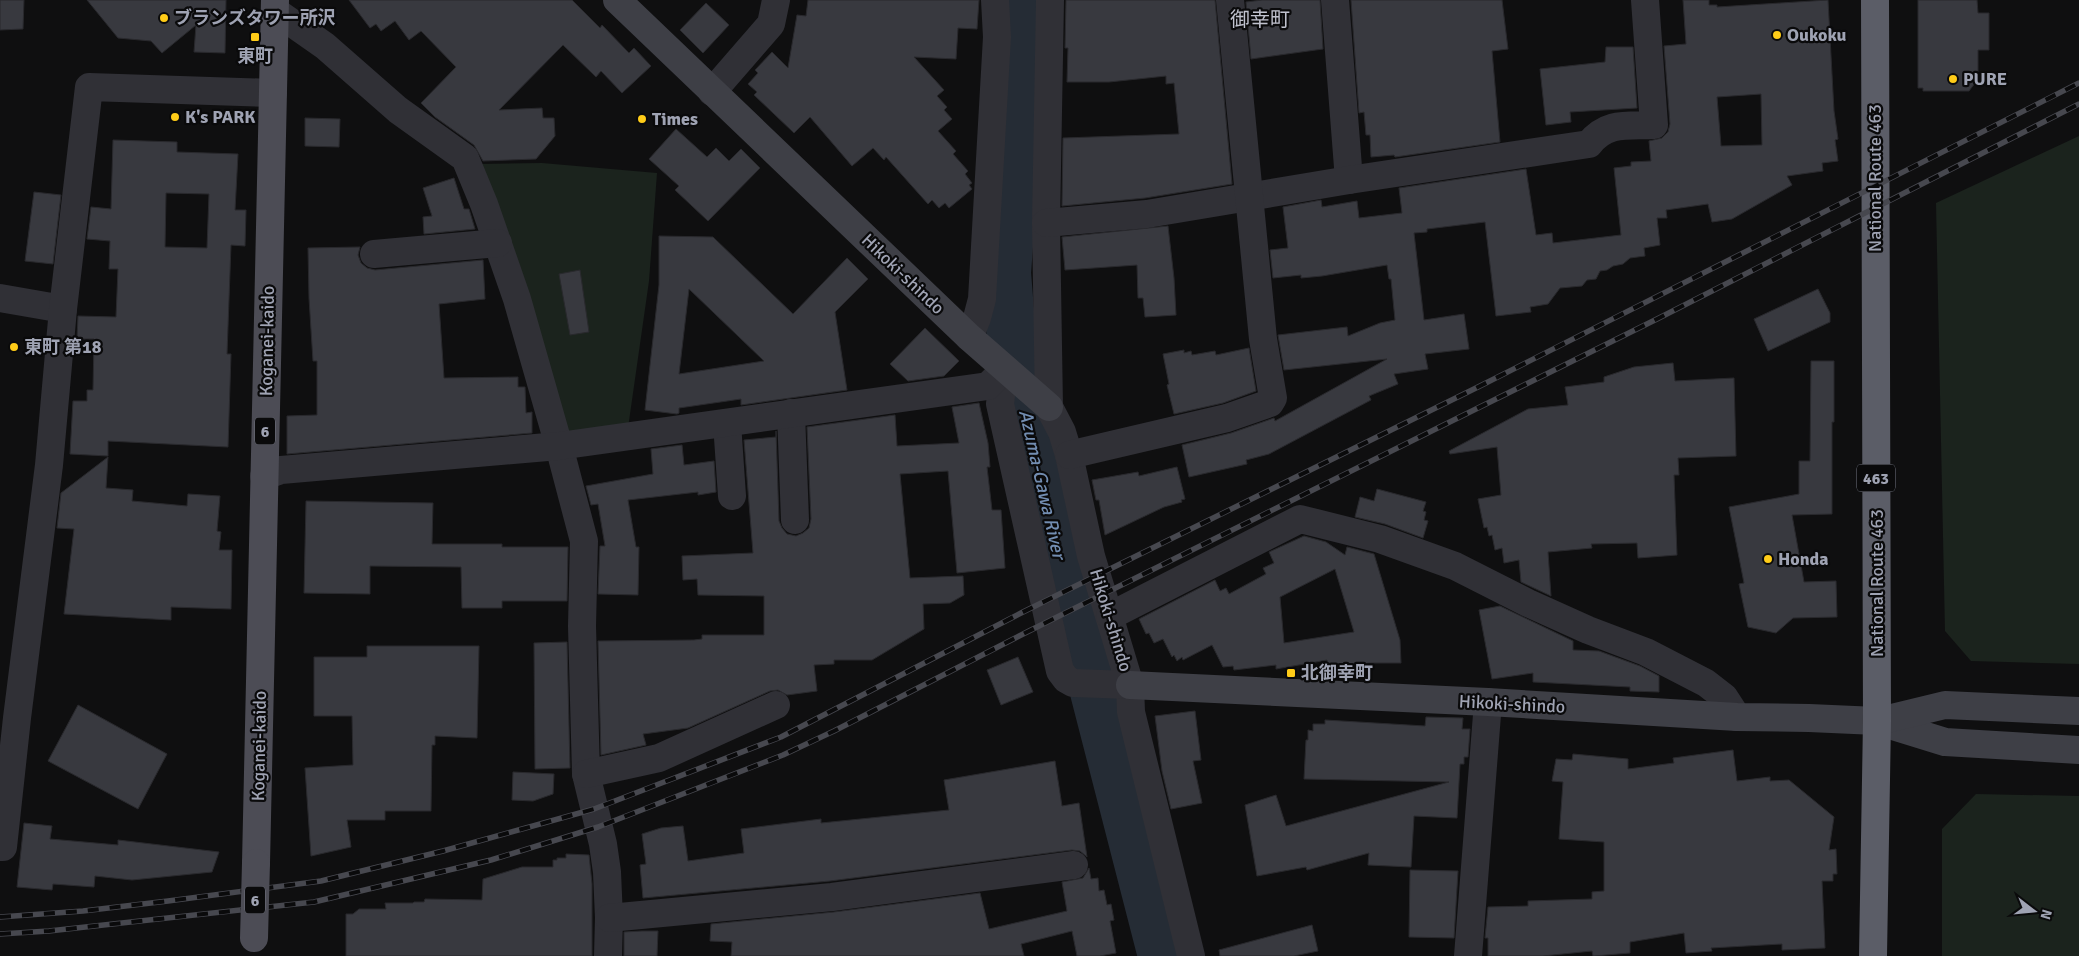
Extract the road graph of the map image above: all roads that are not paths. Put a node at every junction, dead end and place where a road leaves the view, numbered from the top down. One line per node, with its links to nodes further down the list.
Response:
1 (617, 0): 10 (street, Hikoki-shindo)
2 (776, 0): 10 (street)
3 (995, 0): 19 (street)
4 (1050, 0): 14 (street)
5 (1230, 0): 13 (street)
6 (1335, 0): 12 (street)
7 (1645, 0): 12 (street)
8 (1875, 0): 36 (highway, National Route 463 / 463)
9 (275, 5): 11 (main road, Koganei-kaido / 6); 15 (street)
10 (712, 92): 19 (street, Hikoki-shindo)
11 (272, 93): 18 (street); 26 (main road, Koganei-kaido / 6)
12 (1349, 180): 13 (street)
13 (1250, 196): 14 (street); 25 (street)
14 (1046, 223): 21 (street)
15 (498, 244): 16 (street); 24 (street)
16 (374, 254)
17 (0, 298): 18 (street)
18 (63, 309): 34 (street)
19 (968, 337): 20 (street, Hikoki-shindo)
20 (1006, 372): 21 (street, Hikoki-shindo); 22 (street); 30 (street)
21 (1046, 405): 25 (street, Hikoki-shindo)
22 (791, 413): 23 (street); 28 (street)
23 (727, 423): 24 (street); 27 (street)
24 (559, 446): 26 (street); 38 (street)
25 (1069, 455): 29 (street, Hikoki-shindo)
26 (264, 476): 42 (main road, Koganei-kaido / 6, bridge)
27 (732, 496)
28 (795, 520)
29 (1110, 616): 30 (street, Hikoki-shindo); 35 (street)
30 (1124, 685): 31 (street, Hikoki-shindo); 44 (street)
31 (1488, 702): 35 (street, Hikoki-shindo); 45 (street)
32 (776, 705): 38 (street)
33 (2079, 711): 36 (street)
34 (8, 717): 39 (street)
35 (1736, 717): 36 (street, Hikoki-shindo)
36 (1877, 721): 37 (street); 46 (highway, National Route 463 / 463)
37 (2079, 750)
38 (586, 774): 41 (street)
39 (0, 847)
40 (1074, 865): 41 (street)
41 (609, 918): 43 (street)
42 (254, 947)
43 (608, 956)
44 (1191, 956)
45 (1468, 956)
46 (1873, 956)

